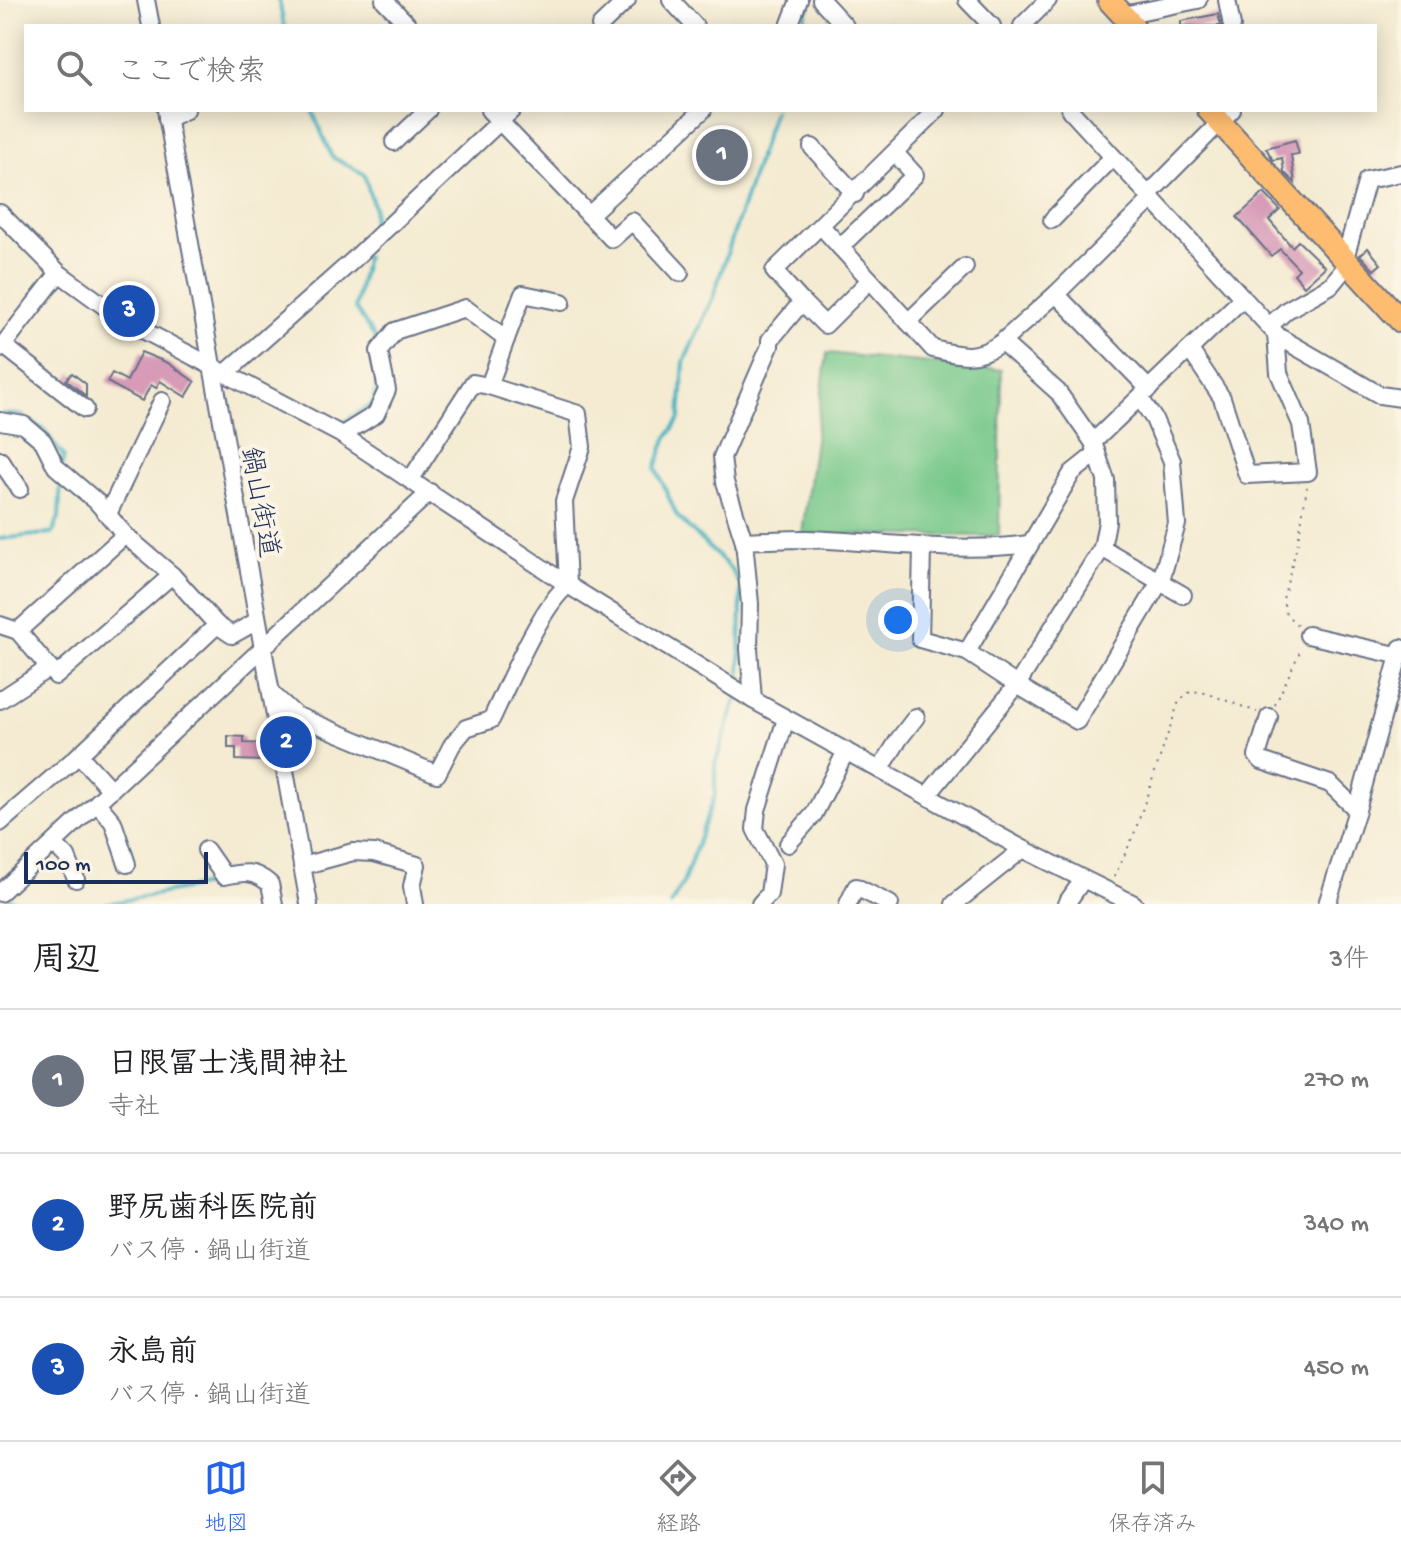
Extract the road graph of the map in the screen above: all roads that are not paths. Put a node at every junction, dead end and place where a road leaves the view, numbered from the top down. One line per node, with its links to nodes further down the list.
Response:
1 (146, 0): 12 (street)
2 (384, 0): 13 (street)
3 (627, 0): 14 (street)
4 (671, 0): 15 (street)
5 (799, 0): 16 (street)
6 (821, 0): 17 (street)
7 (967, 0): 18 (street)
8 (1048, 0): 19 (street)
9 (1198, 0): 11 (street)
10 (1227, 0): 20 (street)
11 (1122, 14)
12 (151, 24)
13 (407, 24)
14 (602, 24)
15 (693, 24)
16 (790, 24)
17 (843, 24)
18 (990, 24)
19 (1024, 24)
20 (1232, 24)
21 (426, 112): 28 (street)
22 (701, 112): 36 (street)
23 (931, 112): 30 (street)
24 (1072, 112): 31 (street)
25 (500, 114): 36 (street); 56 (street)
26 (1221, 114): 34 (street); 40 (main road)
27 (166, 115): 56 (street, 鍋山街道)
28 (394, 142)
29 (812, 147): 33 (street)
30 (895, 153): 33 (street); 39 (street)
31 (1113, 157): 34 (street); 37 (street)
32 (1401, 173): 40 (street)
33 (855, 194): 38 (street)
34 (1150, 197): 45 (street); 46 (street)
35 (0, 213): 42 (street)
36 (589, 215): 43 (street)
37 (1052, 220)
38 (822, 227): 39 (street); 48 (street)
39 (840, 247): 44 (street)
40 (1347, 260): 49 (main road); 51 (street)
41 (965, 267): 50 (street)
42 (59, 273): 54 (street); 56 (street)
43 (680, 273)
44 (870, 280): 48 (street); 50 (street)
45 (1056, 294): 53 (street); 58 (street)
46 (1243, 298): 51 (street); 55 (street)
47 (562, 302): 52 (street)
48 (802, 302): 71 (street)
49 (1401, 321)
50 (908, 322): 53 (street)
51 (1272, 330): 55 (street); 59 (street)
52 (506, 339): 57 (street); 63 (street)
53 (1002, 342): 64 (street)
54 (2, 347): 61 (street)
55 (1190, 350): 58 (street)
56 (218, 370): 63 (street); 79 (street, 鍋山街道)
57 (489, 386): 66 (street); 77 (street)
58 (1144, 393): 64 (street); 76 (street)
59 (1401, 398)
60 (162, 401): 69 (street)
61 (85, 409)
62 (0, 421): 69 (street)
63 (342, 435): 66 (street)
64 (1095, 448): 72 (street); 74 (street)
65 (0, 460): 67 (street)
66 (411, 479): 68 (street)
67 (20, 489)
68 (430, 492): 77 (street); 84 (street)
69 (108, 514): 70 (street)
70 (125, 535): 75 (street); 82 (street)
71 (744, 541): 73 (street); 91 (street)
72 (1029, 544): 73 (street); 85 (street)
73 (922, 548): 85 (street)
74 (1102, 548): 76 (street); 88 (street)
75 (172, 575): 81 (street); 87 (street)
76 (1161, 580): 78 (street); 88 (street)
77 (568, 585): 89 (street); 91 (street)
78 (1183, 595)
79 (257, 621): 81 (street); 84 (street, 鍋山街道)
80 (0, 625): 82 (street)
81 (217, 625): 96 (street)
82 (18, 631): 87 (street)
83 (1308, 635): 86 (street)
84 (262, 648): 89 (street, 鍋山街道); 98 (street)
85 (967, 652): 88 (street)
86 (1400, 653): 101 (street)
87 (49, 668): 90 (street)
88 (1017, 685): 99 (street)
89 (271, 693): 108 (street, 鍋山街道)
90 (0, 700)
91 (753, 700): 94 (street)
92 (916, 717): 97 (street)
93 (1269, 717): 101 (street)
94 (786, 719): 95 (street); 115 (street)
95 (846, 751): 97 (street); 104 (street)
96 (79, 755): 98 (street); 102 (street)
97 (880, 770): 99 (street)
98 (111, 790): 100 (street)
99 (927, 796): 105 (street)
100 (97, 803): 103 (street); 107 (street)
101 (1357, 810): 121 (street)
102 (0, 823)
103 (54, 844): 109 (street); 111 (street)
104 (788, 844)
105 (1023, 849): 110 (street); 118 (street)
106 (206, 850): 112 (street)
107 (127, 864)
108 (302, 866): 113 (street, 鍋山街道); 114 (street)
109 (76, 879)
110 (1082, 881): 119 (street); 120 (street)
111 (0, 893)
112 (274, 904)
113 (309, 904)
114 (415, 904)
115 (760, 904)
116 (848, 904): 117 (street)
117 (890, 904)
118 (954, 904)
119 (1066, 904)
120 (1134, 904)
121 (1327, 904)

